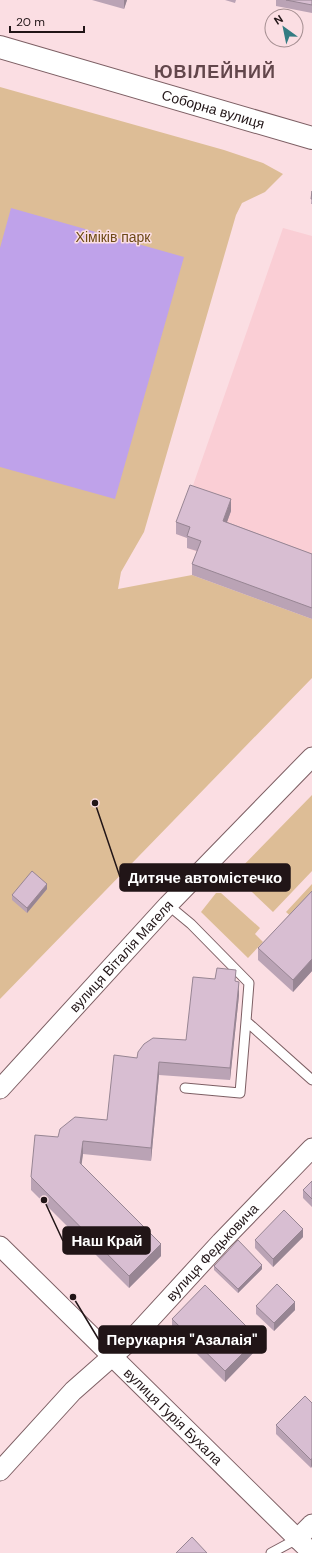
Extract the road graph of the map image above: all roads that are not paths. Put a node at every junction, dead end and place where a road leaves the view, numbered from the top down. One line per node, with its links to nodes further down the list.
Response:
1 (0, 47): 2 (main road, Соборна вулиця)
2 (312, 138)
3 (312, 757): 4 (street, вулиця Віталія Магеля)
4 (168, 904): 5 (lane); 8 (street, вулиця Віталія Магеля)
5 (246, 1021): 6 (lane); 7 (lane)
6 (312, 1080)
7 (186, 1088)
8 (0, 1089)
9 (312, 1148): 11 (street, вулиця Федьковича)
10 (0, 1246): 11 (street, вулиця Гурія Бухала)
11 (112, 1356): 12 (street); 14 (street, вулиця Гурія Бухала)
12 (0, 1471)
13 (312, 1524): 14 (street)
14 (297, 1538): 15 (lane); 16 (street, вулиця Гурія Бухала)
15 (271, 1553)
16 (312, 1553)

